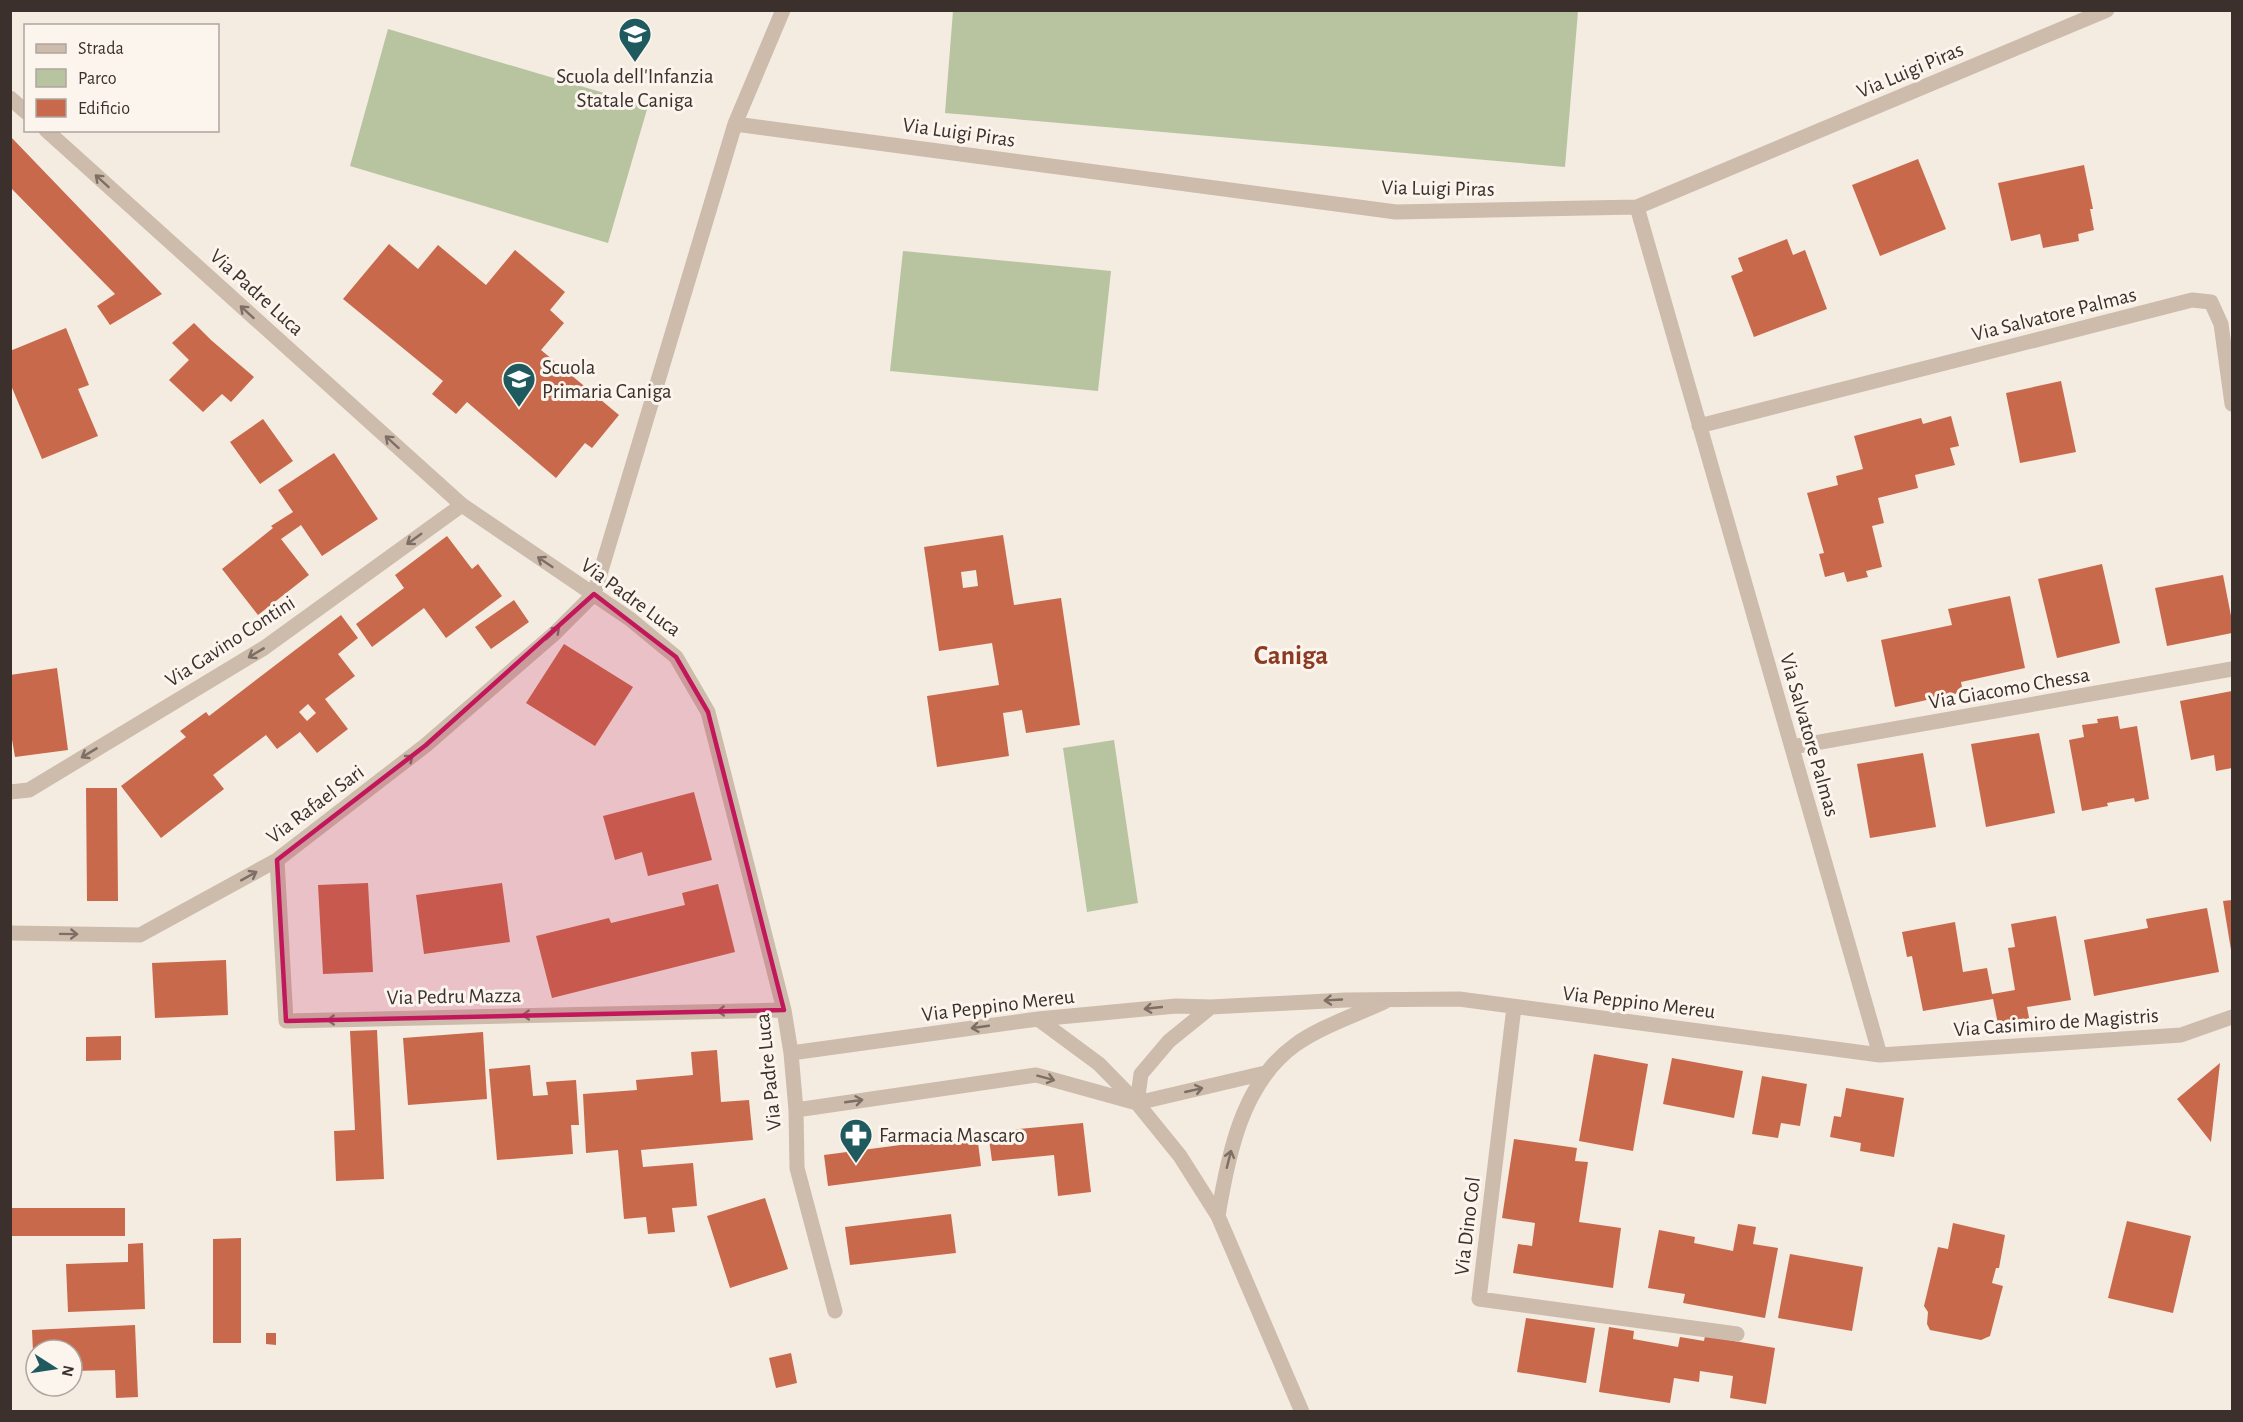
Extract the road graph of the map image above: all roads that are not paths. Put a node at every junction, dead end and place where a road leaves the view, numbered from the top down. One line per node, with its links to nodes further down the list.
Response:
1 (783, 10): 5 (street)
2 (2107, 10): 7 (street, Via Luigi Piras)
3 (10, 98): 4 (street)
4 (24, 110)
5 (735, 124): 7 (street, Via Luigi Piras); 11 (street)
6 (48, 132): 10 (street, Via Padre Luca, one-way to 6)
7 (1637, 207): 9 (street, Via Salvatore Palmas)
8 (2232, 404): 9 (street, Via Salvatore Palmas)
9 (1700, 426): 13 (street, Via Salvatore Palmas)
10 (462, 505): 11 (street, Via Padre Luca, one-way to 10); 14 (street, Via Gavino Contini, one-way to 14)
11 (594, 594): 15 (street, Via Rafael Sari, one-way to 11); 20 (street, Via Padre Luca)
12 (2232, 669): 13 (street, Via Giacomo Chessa)
13 (1792, 747): 24 (street, Via Salvatore Palmas)
14 (10, 792)
15 (277, 860): 16 (street, Via Rafael Sari, one-way to 15); 20 (street, Via Pedru Mazza, one-way to 15)
16 (10, 933)
17 (1391, 999): 18 (street, Via Peppino Mereu, one-way to 18); 19 (street, Via Peppino Mereu); 25 (street, Via Peppino Mereu)
18 (1211, 1007): 22 (street, Via Peppino Mereu, one-way to 22); 26 (street)
19 (1514, 1007): 24 (street, Via Peppino Mereu); 30 (street, Via Dino Col)
20 (784, 1010): 23 (street, Via Padre Luca)
21 (2232, 1017): 24 (street, Via Casimiro de Magistris)
22 (1038, 1019): 23 (street, Via Peppino Mereu, one-way to 23); 26 (street)
23 (791, 1053): 27 (street, Via Padre Luca)
24 (1880, 1055)
25 (1265, 1072): 26 (street, Via Peppino Mereu, one-way to 25); 28 (street, Via Peppino Mereu, one-way to 25)
26 (1137, 1103): 27 (street, one-way to 26); 28 (street)
27 (796, 1110): 29 (street, Via Padre Luca)
28 (1218, 1216): 31 (street)
29 (835, 1311)
30 (1737, 1334)
31 (1302, 1412)

